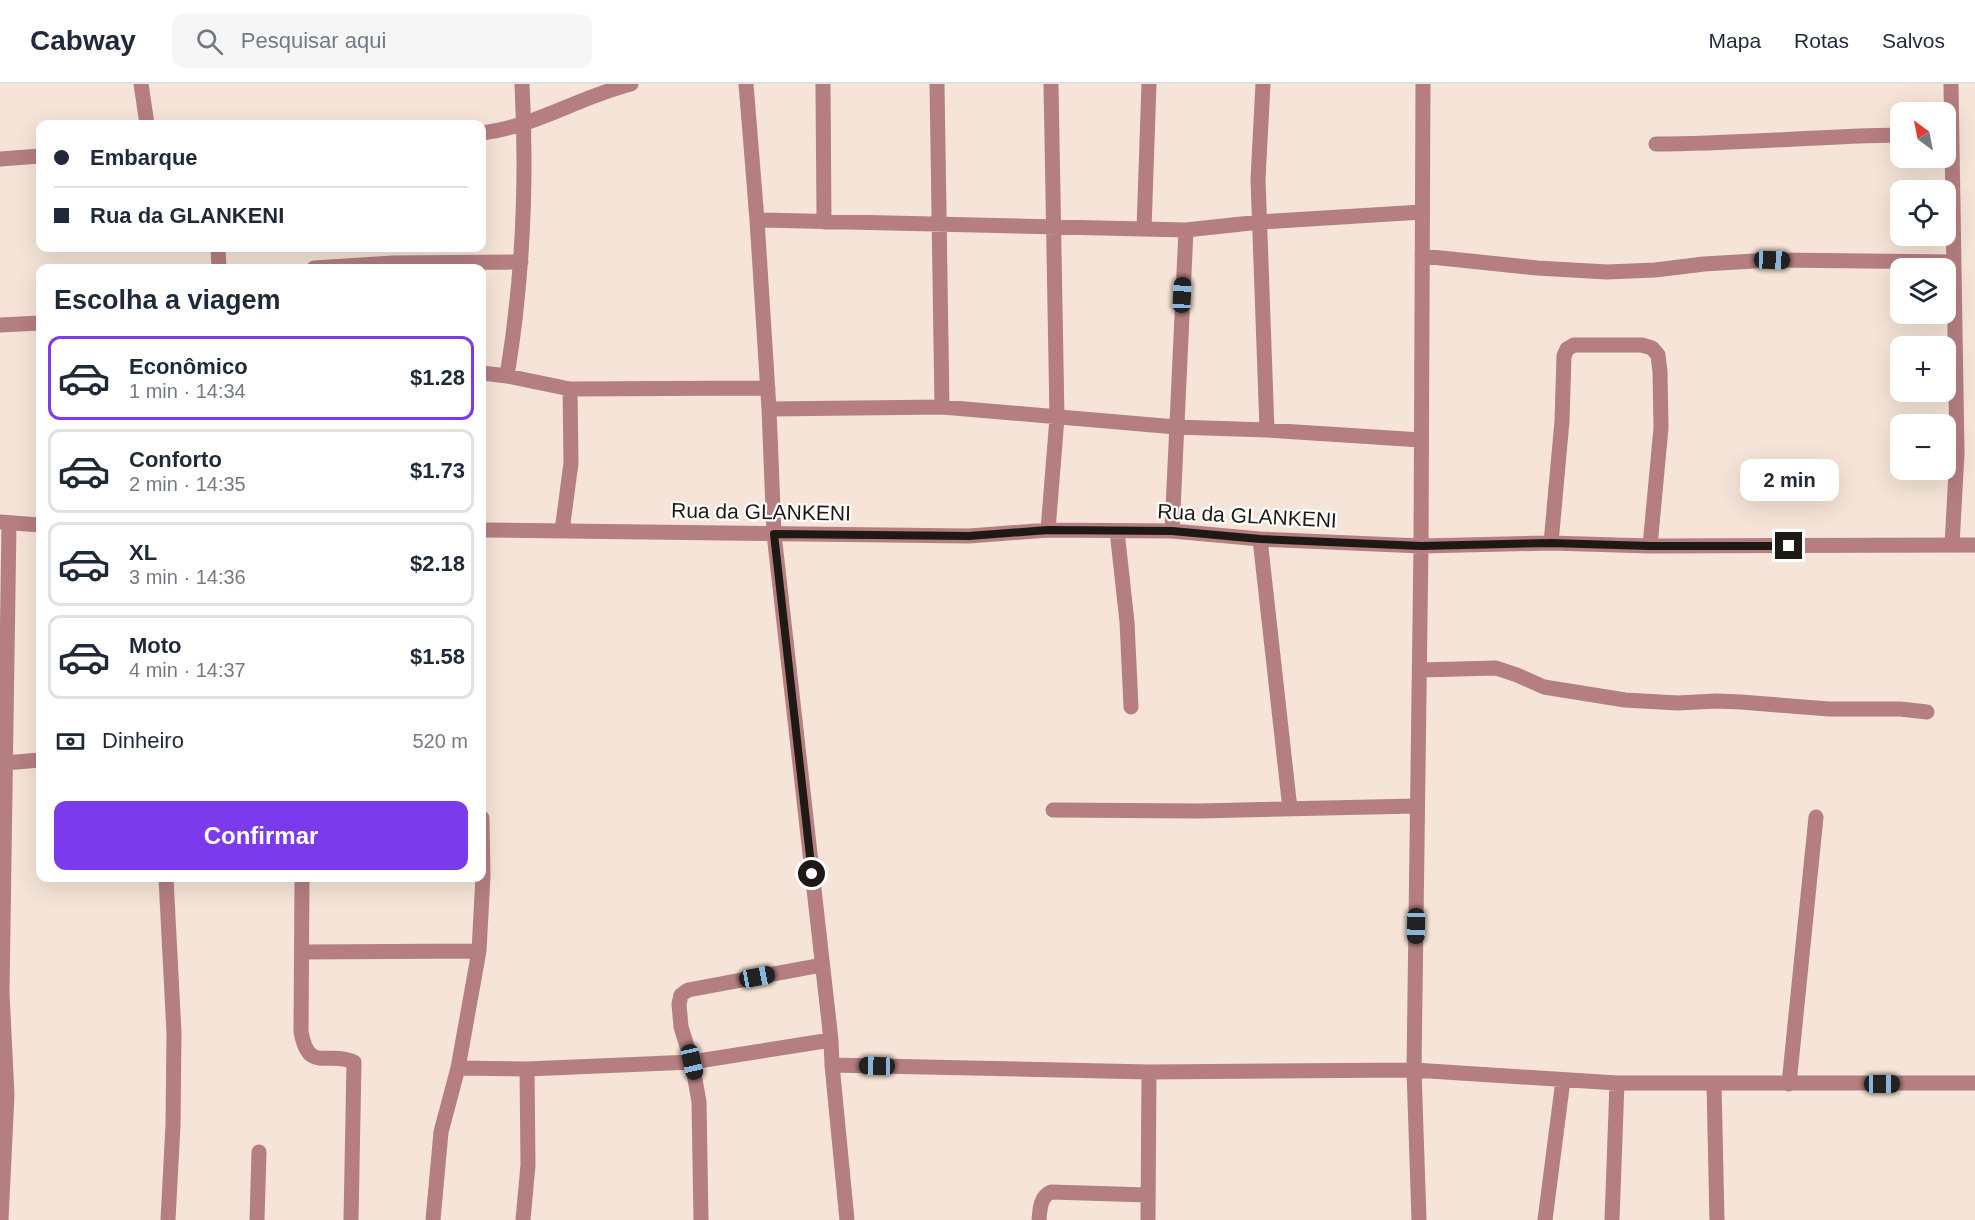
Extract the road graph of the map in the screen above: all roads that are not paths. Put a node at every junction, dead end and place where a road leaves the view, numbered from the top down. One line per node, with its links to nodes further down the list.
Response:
1 (141, 84): 13 (street)
2 (522, 84): 14 (street)
3 (631, 84): 14 (street)
4 (746, 84): 22 (street)
5 (823, 84): 23 (street)
6 (937, 84): 25 (street)
7 (1051, 84): 26 (street)
8 (1149, 84): 27 (street)
9 (1263, 84): 24 (street)
10 (1423, 84): 21 (street)
11 (1951, 84): 12 (street)
12 (1950, 102)
13 (146, 120)
14 (524, 124): 15 (street); 32 (street)
15 (486, 132)
16 (1890, 135): 17 (street)
17 (1656, 144)
18 (36, 156): 19 (street)
19 (0, 159)
20 (1950, 168): 30 (street)
21 (1422, 212): 24 (street); 29 (street)
22 (758, 220): 23 (street); 40 (street)
23 (824, 222): 25 (street)
24 (1260, 222): 28 (street); 45 (street)
25 (939, 225): 26 (street); 41 (street)
26 (1052, 226): 27 (street); 43 (street)
27 (1144, 229): 28 (street)
28 (1186, 230): 44 (street)
29 (1422, 256): 31 (street); 46 (street)
30 (1953, 258)
31 (1890, 261)
32 (521, 262): 33 (street); 38 (street)
33 (377, 264)
34 (36, 323): 36 (street)
35 (1955, 324): 57 (street)
36 (0, 325)
37 (486, 373): 38 (street)
38 (507, 376): 39 (street)
39 (570, 388): 40 (street); 51 (street)
40 (768, 388): 42 (street)
41 (942, 407): 42 (street); 43 (street)
42 (769, 409): 54 (street)
43 (1057, 418): 44 (street); 50 (street)
44 (1176, 427): 45 (street); 53 (street)
45 (1268, 429): 46 (street)
46 (1421, 440): 59 (street)
47 (4, 523): 48 (street); 65 (street)
48 (36, 525)
49 (486, 530): 51 (street, Rua da GLANKENI)
50 (1048, 530): 52 (street, Rua da GLANKENI); 54 (street, Rua da GLANKENI)
51 (562, 531): 54 (street, Rua da GLANKENI)
52 (1117, 531): 53 (street, Rua da GLANKENI); 62 (street)
53 (1172, 531): 55 (street, Rua da GLANKENI)
54 (774, 534): 75 (street)
55 (1260, 539): 59 (street, Rua da GLANKENI); 67 (street)
56 (1551, 543): 59 (street, Rua da GLANKENI); 60 (street, Rua da GLANKENI); 60 (street)
57 (1952, 545): 58 (street, Rua da GLANKENI); 60 (street, Rua da GLANKENI)
58 (1975, 545)
59 (1421, 546): 61 (street)
60 (1650, 546)
61 (1419, 670): 63 (street); 66 (street)
62 (1131, 707)
63 (1927, 712)
64 (36, 760): 65 (street)
65 (5, 762): 90 (street)
66 (1417, 806): 67 (street); 81 (street)
67 (1290, 808): 68 (street)
68 (1053, 810)
69 (1816, 817): 87 (street)
70 (166, 882): 91 (street)
71 (302, 882): 74 (street)
72 (483, 882): 73 (street)
73 (479, 951): 74 (street); 79 (street)
74 (302, 952): 93 (street)
75 (822, 964): 76 (street); 77 (street)
76 (831, 1040): 77 (street); 78 (street)
77 (692, 1062): 80 (street); 96 (street)
78 (832, 1065): 82 (street); 97 (street)
79 (458, 1068): 80 (street); 94 (street)
80 (527, 1069): 95 (street)
81 (1414, 1070): 82 (street); 83 (street); 100 (street)
82 (1149, 1072): 89 (street)
83 (1563, 1080): 84 (street); 101 (street)
84 (1617, 1083): 86 (street); 102 (street)
85 (1975, 1083): 87 (street)
86 (1714, 1084): 87 (street); 103 (street)
87 (1790, 1084)
88 (259, 1152): 92 (street)
89 (1148, 1195): 98 (street); 99 (street)
90 (1, 1220)
91 (168, 1220)
92 (257, 1220)
93 (351, 1220)
94 (433, 1220)
95 (523, 1220)
96 (701, 1220)
97 (847, 1220)
98 (1039, 1220)
99 (1148, 1220)
100 (1419, 1220)
101 (1545, 1220)
102 (1612, 1220)
103 (1717, 1220)

